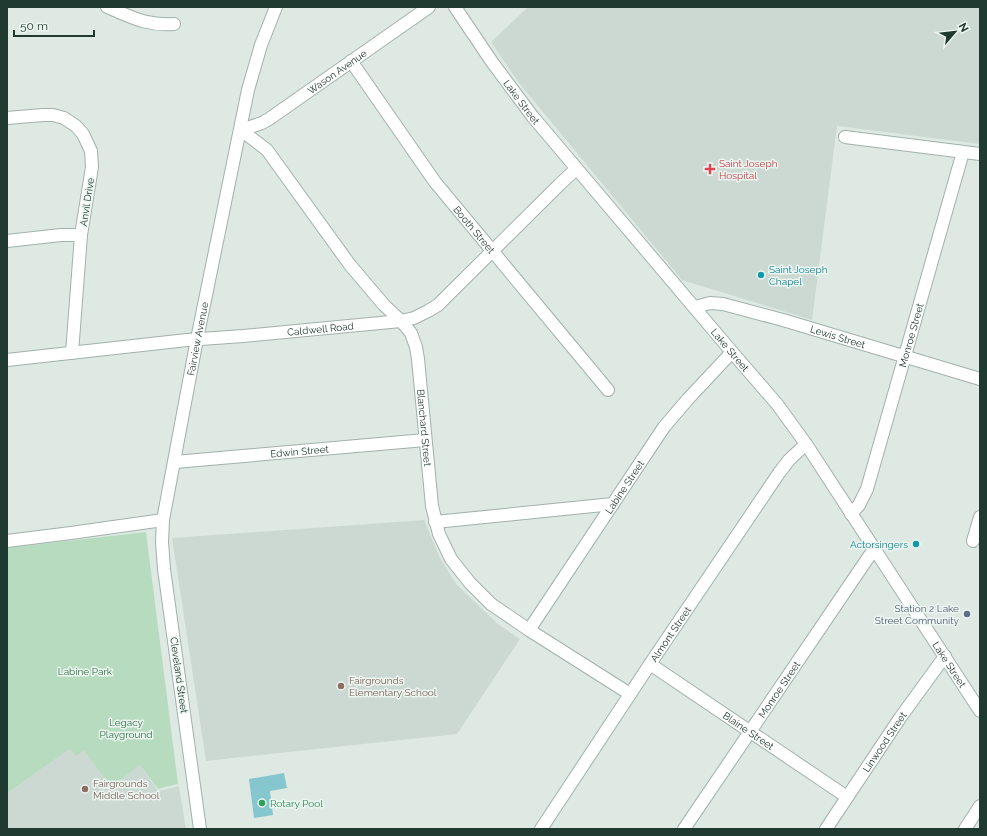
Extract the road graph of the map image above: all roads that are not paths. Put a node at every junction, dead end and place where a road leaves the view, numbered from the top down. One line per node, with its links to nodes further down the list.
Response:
1 (107, 7): 5 (street)
2 (276, 7): 8 (street, Fairview Avenue)
3 (429, 7): 6 (street, Wason Avenue)
4 (455, 7): 12 (street, Lake Street)
5 (174, 24)
6 (351, 61): 8 (street, Wason Avenue); 15 (street, Booth Street)
7 (7, 118): 13 (street, Anvil Drive)
8 (241, 130): 17 (street, Blanchard Street); 18 (street, Fairview Avenue)
9 (845, 137): 10 (street)
10 (964, 152): 11 (street); 21 (street, Monroe Street)
11 (980, 154)
12 (576, 169): 15 (street, Caldwell Road); 16 (street, Lake Street)
13 (81, 235): 14 (street); 20 (street, Anvil Drive)
14 (7, 241)
15 (493, 250): 17 (street, Caldwell Road); 24 (street, Booth Street)
16 (695, 307): 19 (street, Lake Street); 21 (street, Lewis Street)
17 (401, 321): 18 (street, Caldwell Road); 25 (street, Blanchard Street)
18 (197, 340): 20 (street, Caldwell Road); 27 (street, Fairview Avenue)
19 (732, 352): 26 (street, Lake Street); 28 (street, Labine Street)
20 (72, 353): 22 (street, Caldwell Road)
21 (905, 357): 23 (street, Lewis Street); 29 (street, Monroe Street)
22 (7, 360)
23 (980, 379)
24 (608, 390)
25 (425, 440): 27 (street, Edwin Street); 32 (street, Blanchard Street)
26 (806, 444): 29 (street, Lake Street); 38 (street, Almont Street)
27 (174, 462): 31 (street, Fairview Avenue)
28 (613, 504): 32 (street); 36 (street, Labine Street)
29 (851, 514): 35 (street, Lake Street)
30 (980, 516): 34 (street)
31 (163, 520): 33 (street); 44 (street, Cleveland Street)
32 (435, 522): 36 (street, Blanchard Street)
33 (7, 540)
34 (973, 541)
35 (874, 549): 37 (street, Lake Street); 41 (street, Monroe Street)
36 (529, 630): 39 (street, Blanchard Street)
37 (944, 656): 40 (street, Lake Street); 42 (street, Linwood Street)
38 (650, 664): 39 (street, Almont Street); 41 (street, Blaine Street)
39 (630, 694): 45 (street, Almont Street)
40 (980, 711)
41 (751, 731): 42 (street, Blaine Street); 46 (street, Monroe Street)
42 (847, 797): 47 (street, Linwood Street)
43 (980, 806): 48 (street)
44 (200, 829)
45 (541, 829)
46 (684, 829)
47 (826, 829)
48 (965, 829)

